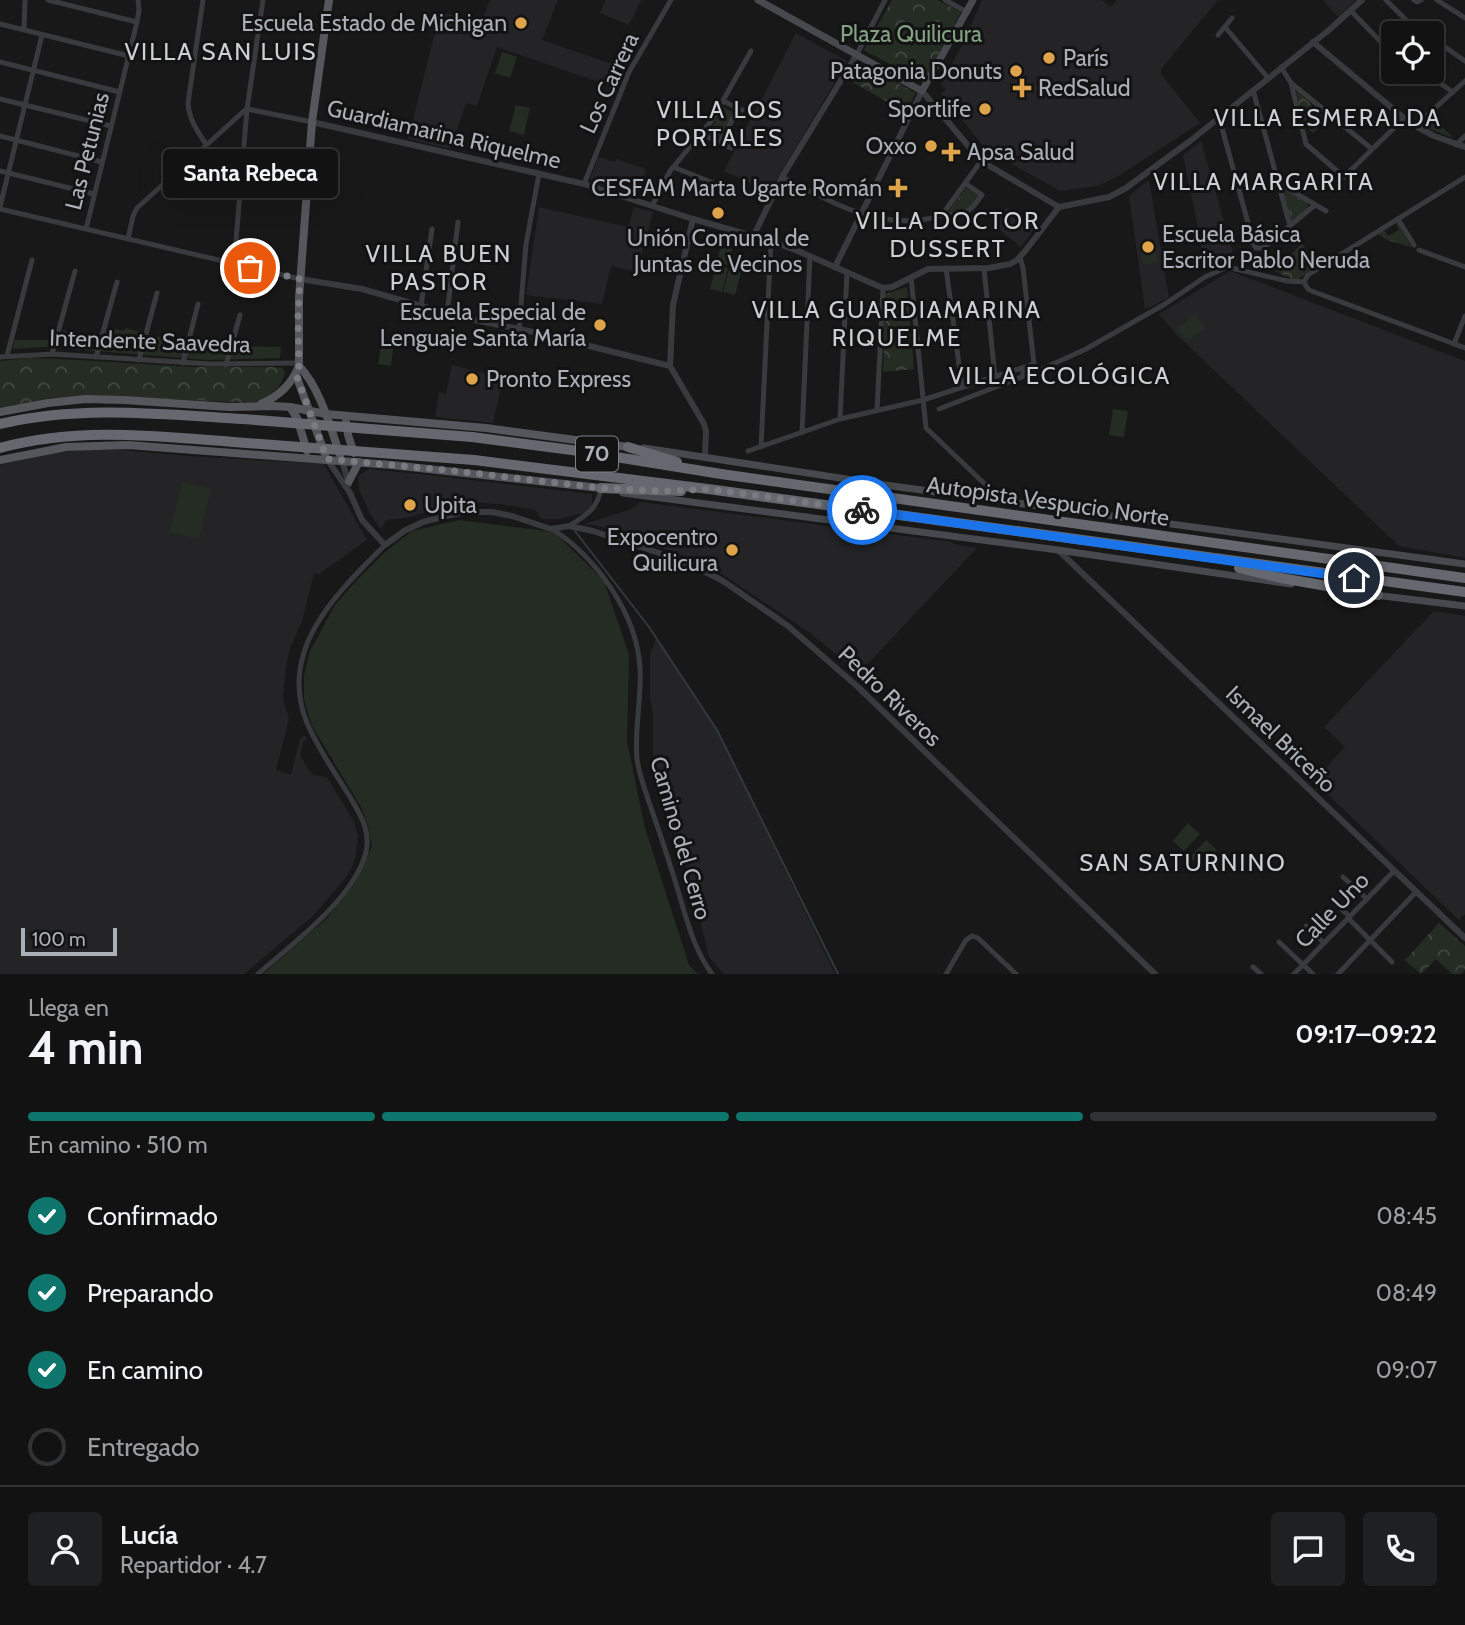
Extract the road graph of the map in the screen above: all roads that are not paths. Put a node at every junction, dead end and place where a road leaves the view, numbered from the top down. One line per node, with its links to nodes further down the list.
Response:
1 (25, 0): 25 (street)
2 (48, 0): 22 (street)
3 (138, 0): 22 (street, Las Petunias)
4 (203, 0): 60 (street)
5 (263, 0): 49 (street)
6 (329, 0): 52 (main road)
7 (671, 0): 75 (street, Los Carrera)
8 (758, 0): 32 (main road)
9 (885, 0): 32 (street)
10 (945, 0): 18 (street)
11 (972, 0): 18 (main road)
12 (1362, 0): 17 (street)
13 (1386, 0): 21 (street)
14 (1414, 0): 15 (street)
15 (1421, 0)
16 (1437, 0): 20 (street)
17 (1351, 11): 28 (street); 29 (street)
18 (968, 12): 43 (main road)
19 (1232, 18): 24 (street)
20 (1465, 19)
21 (1407, 21)
22 (137, 22): 33 (street, Las Petunias)
23 (0, 24): 25 (street)
24 (1225, 27): 27 (street); 38 (street)
25 (24, 30): 26 (street)
26 (42, 35): 33 (street); 37 (street)
27 (1218, 35)
28 (1313, 42): 36 (street); 51 (street)
29 (1381, 42)
30 (1444, 46): 34 (street)
31 (751, 51): 47 (street)
32 (857, 54): 43 (main road); 71 (street)
33 (129, 56): 44 (street, Las Petunias)
34 (1465, 61)
35 (0, 62): 37 (street)
36 (1281, 67): 38 (street); 40 (street)
37 (34, 70): 44 (street); 48 (street)
38 (1268, 78): 42 (street)
39 (1465, 80): 45 (street)
40 (1291, 83): 64 (street); 64 (street)
41 (1441, 84): 45 (street)
42 (1253, 90): 50 (street); 74 (street)
43 (922, 91): 65 (street); 83 (street)
44 (120, 92): 53 (street, Las Petunias)
45 (1453, 92): 54 (street)
46 (0, 99): 48 (street)
47 (723, 101): 55 (street); 59 (street)
48 (25, 105): 53 (street); 58 (street)
49 (247, 109): 52 (street, Guardiamarina Riquelme); 60 (street); 97 (street)
50 (1219, 117): 80 (street); 88 (street)
51 (1404, 118): 54 (street); 64 (street)
52 (312, 122): 70 (street, Guardiamarina Riquelme); 105 (main road)
53 (111, 126): 66 (street, Las Petunias)
54 (1415, 126): 61 (street)
55 (701, 134): 59 (street); 67 (street)
56 (0, 136): 58 (street)
57 (1465, 136): 61 (street)
58 (16, 140): 66 (street); 69 (street)
59 (720, 143): 63 (street)
60 (206, 144): 92 (street)
61 (1456, 145): 62 (street)
62 (1465, 147)
63 (730, 148)
64 (1372, 149)
65 (981, 161): 73 (street); 80 (street)
66 (102, 162): 77 (street, Las Petunias)
67 (673, 167): 76 (street); 79 (street)
68 (0, 171): 69 (street)
69 (8, 173): 77 (street); 81 (street)
70 (539, 174): 75 (street, Guardiamarina Riquelme); 115 (street)
71 (782, 177): 83 (street); 91 (street)
72 (1465, 177): 86 (street)
73 (965, 183): 84 (street); 84 (street)
74 (1278, 183): 78 (street); 88 (street)
75 (584, 184): 79 (street, Guardiamarina Riquelme)
76 (716, 184)
77 (94, 194): 89 (street, Las Petunias)
78 (1315, 205): 82 (street); 88 (street)
79 (653, 206): 85 (street, Guardiamarina Riquelme)
80 (1059, 207): 95 (street)
81 (0, 208): 89 (street)
82 (1326, 211)
83 (861, 215): 84 (street); 98 (street)
84 (942, 215)
85 (693, 219): 91 (street, Guardiamarina Riquelme); 124 (street)
86 (1398, 219): 99 (street); 107 (street)
87 (458, 222): 112 (street)
88 (1290, 226)
89 (86, 229): 92 (street)
90 (432, 229): 111 (street)
91 (754, 235): 93 (street, Guardiamarina Riquelme)
92 (128, 239): 97 (street)
93 (771, 240): 94 (street, Guardiamarina Riquelme); 144 (street)
94 (810, 256): 98 (street, Guardiamarina Riquelme); 141 (street)
95 (1020, 257): 101 (street); 126 (street)
96 (32, 260): 119 (street)
97 (234, 265): 105 (street)
98 (835, 267): 103 (street, Guardiamarina Riquelme)
99 (1465, 267)
100 (946, 268): 101 (street); 104 (street); 129 (street)
101 (984, 268): 128 (street)
102 (75, 271): 118 (street)
103 (847, 272): 108 (street, Guardiamarina Riquelme); 139 (street)
104 (911, 277): 108 (street); 130 (street)
105 (300, 279): 111 (street); 125 (main road)
106 (117, 282): 120 (street)
107 (1304, 282): 116 (street); 127 (street)
108 (883, 288): 135 (street)
109 (157, 293): 121 (street)
110 (198, 304): 122 (street)
111 (421, 306): 112 (street)
112 (447, 314): 115 (street)
113 (240, 315): 123 (street)
114 (1465, 316): 116 (street)
115 (519, 329): 124 (street)
116 (1454, 344): 117 (street)
117 (1465, 348)
118 (52, 354): 119 (street, Intendente Saavedra); 120 (street, Intendente Saavedra)
119 (3, 356)
120 (96, 357): 121 (street, Intendente Saavedra)
121 (139, 360): 122 (street, Intendente Saavedra)
122 (183, 363): 123 (street, Intendente Saavedra)
123 (226, 365): 125 (street, Intendente Saavedra)
124 (670, 366): 146 (street)
125 (298, 368): 131 (main road); 134 (main road); 137 (main road)
126 (1023, 368): 127 (street); 128 (street)
127 (1024, 376): 133 (street)
128 (995, 377): 129 (street)
129 (962, 387): 130 (street)
130 (923, 400): 135 (street); 157 (street)
131 (255, 406): 132 (main road); 136 (main road)
132 (290, 407): 134 (main road); 147 (main road)
133 (939, 409)
134 (309, 410): 137 (main road); 148 (main road)
135 (877, 411): 139 (street)
136 (0, 412)
137 (326, 414): 138 (main road); 150 (main road)
138 (348, 416): 143 (main road); 151 (main road)
139 (840, 419): 141 (street)
140 (0, 424): 152 (highway, Autopista Vespucio Norte / 70, bridge)
141 (802, 433): 144 (street)
142 (0, 447): 155 (highway, Autopista Vespucio Norte / 70, bridge)
143 (628, 447): 146 (main road); 152 (highway)
144 (761, 447): 145 (street)
145 (748, 451)
146 (705, 457): 157 (main road)
147 (308, 458): 148 (main road); 149 (main road)
148 (327, 459): 150 (main road); 156 (street)
149 (0, 460)
150 (342, 461): 151 (main road); 153 (street)
151 (359, 462): 153 (main road); 154 (main road)
152 (721, 474): 166 (highway, Autopista Vespucio Norte / 70)
153 (349, 481): 156 (street)
154 (601, 488): 155 (highway); 158 (street); 161 (main road)
155 (709, 489): 163 (highway, Autopista Vespucio Norte / 70)
156 (350, 493): 160 (street)
157 (991, 500): 164 (main road)
158 (569, 526): 159 (street, Pedro Riveros); 190 (street, Pedro Riveros)
159 (551, 529): 160 (street); 186 (street, Camino del Cerro)
160 (385, 545): 185 (street)
161 (1058, 550): 162 (main road); 165 (street, Ismael Briceño)
162 (1081, 553): 165 (street); 168 (main road)
163 (1194, 557): 167 (highway, Autopista Vespucio Norte / 70); 168 (highway)
164 (1465, 564)
165 (1074, 565): 170 (street, Ismael Briceño)
166 (1465, 578)
167 (1465, 592)
168 (1378, 595): 169 (main road)
169 (1465, 606)
170 (1394, 871): 172 (street, Ismael Briceño); 173 (street, Calle Uno)
171 (1343, 877): 173 (street)
172 (1416, 892): 177 (street, Ismael Briceño); 178 (street)
173 (1367, 899): 175 (street, Calle Uno)
174 (1336, 904): 175 (street)
175 (1349, 917): 178 (street); 180 (street, Calle Uno)
176 (1306, 926): 180 (street)
177 (1465, 938)
178 (1370, 940): 181 (street); 194 (street)
179 (1279, 942): 182 (street)
180 (1324, 943): 182 (street, Calle Uno)
181 (1392, 962)
182 (1303, 965): 192 (street, Calle Uno); 193 (street)
183 (950, 967): 187 (street); 188 (street); 189 (street)
184 (1253, 967): 191 (street)
185 (258, 974)
186 (712, 974)
187 (946, 974)
188 (957, 974)
189 (1016, 974)
190 (1155, 974)
191 (1261, 974)
192 (1294, 974)
193 (1313, 974)
194 (1338, 974)

